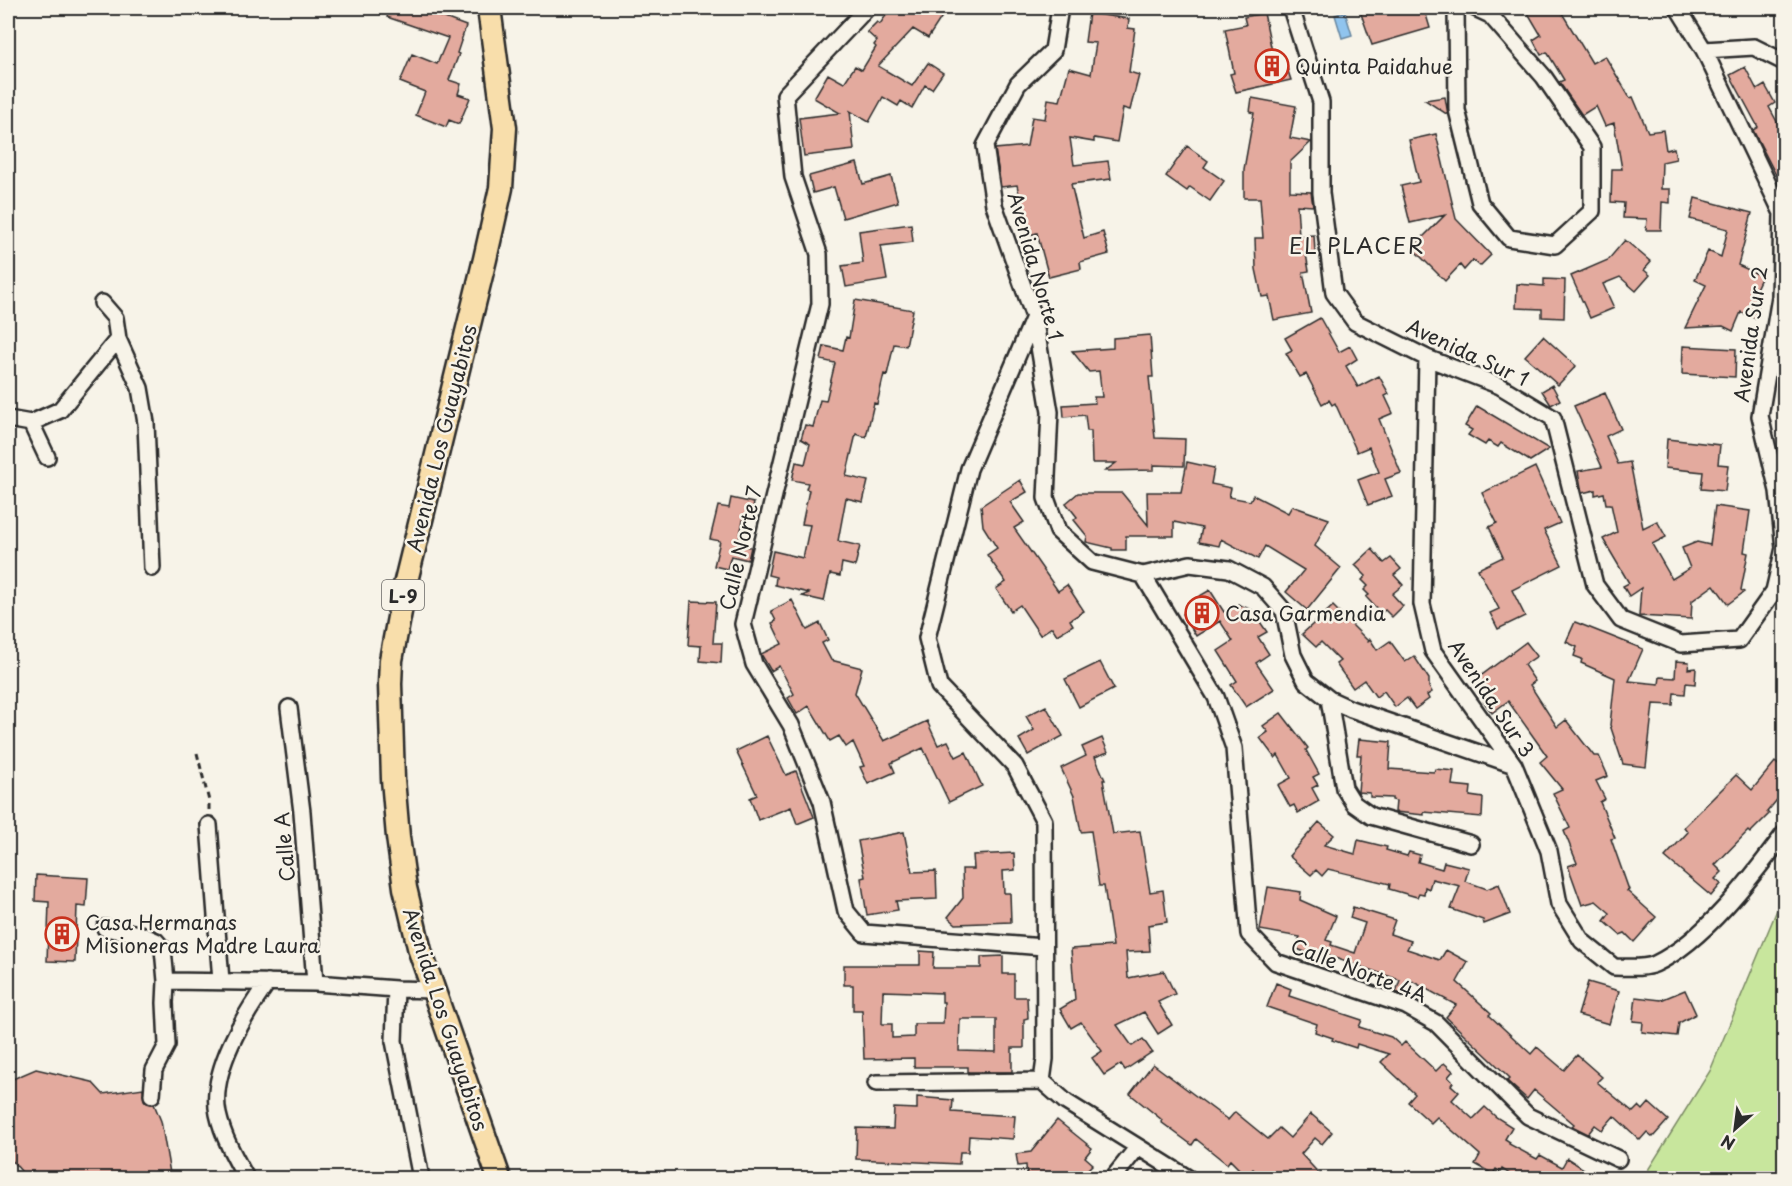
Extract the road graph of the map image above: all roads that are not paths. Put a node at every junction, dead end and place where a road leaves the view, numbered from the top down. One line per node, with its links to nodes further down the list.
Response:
1 (489, 8): 33 (main road, Avenida Los Guayabitos / L-9)
2 (867, 8): 27 (street, Calle Norte 7)
3 (1060, 8): 11 (street, Avenida Norte 1)
4 (1291, 8): 13 (street, Avenida Sur 1)
5 (1456, 8): 6 (street)
6 (1475, 8)
7 (1678, 8): 8 (street, Avenida Sur 2)
8 (1704, 50): 9 (street); 19 (street, Avenida Sur 2)
9 (1785, 62)
10 (102, 303): 12 (street)
11 (1034, 317): 18 (street, Avenida Norte 1); 27 (street)
12 (118, 339): 15 (street); 17 (street)
13 (1427, 358): 19 (street, Avenida Sur 1); 22 (street, Avenida Sur 3)
14 (8, 419): 15 (street)
15 (31, 423): 16 (street)
16 (47, 457)
17 (152, 568)
18 (1143, 575): 20 (street); 38 (street, Calle Norte 4A)
19 (1739, 640)
20 (1329, 699): 22 (street); 25 (street)
21 (289, 708): 31 (street, Calle A)
22 (1514, 765): 24 (street, Avenida Sur 3)
23 (209, 825): 29 (street)
24 (1785, 834)
25 (1471, 844)
26 (105, 928): 28 (street)
27 (1043, 947): 34 (street)
28 (166, 981): 29 (street); 36 (street)
29 (221, 981): 30 (street)
30 (268, 982): 31 (street); 39 (street)
31 (315, 982): 32 (street)
32 (396, 989): 33 (street); 40 (street)
33 (433, 990): 41 (main road, Avenida Los Guayabitos / L-9)
34 (1042, 1081): 35 (street); 37 (street)
35 (876, 1083)
36 (152, 1095)
37 (1137, 1148): 42 (street); 43 (street)
38 (1618, 1159)
39 (246, 1179)
40 (421, 1179)
41 (500, 1179)
42 (1113, 1179)
43 (1188, 1179)

